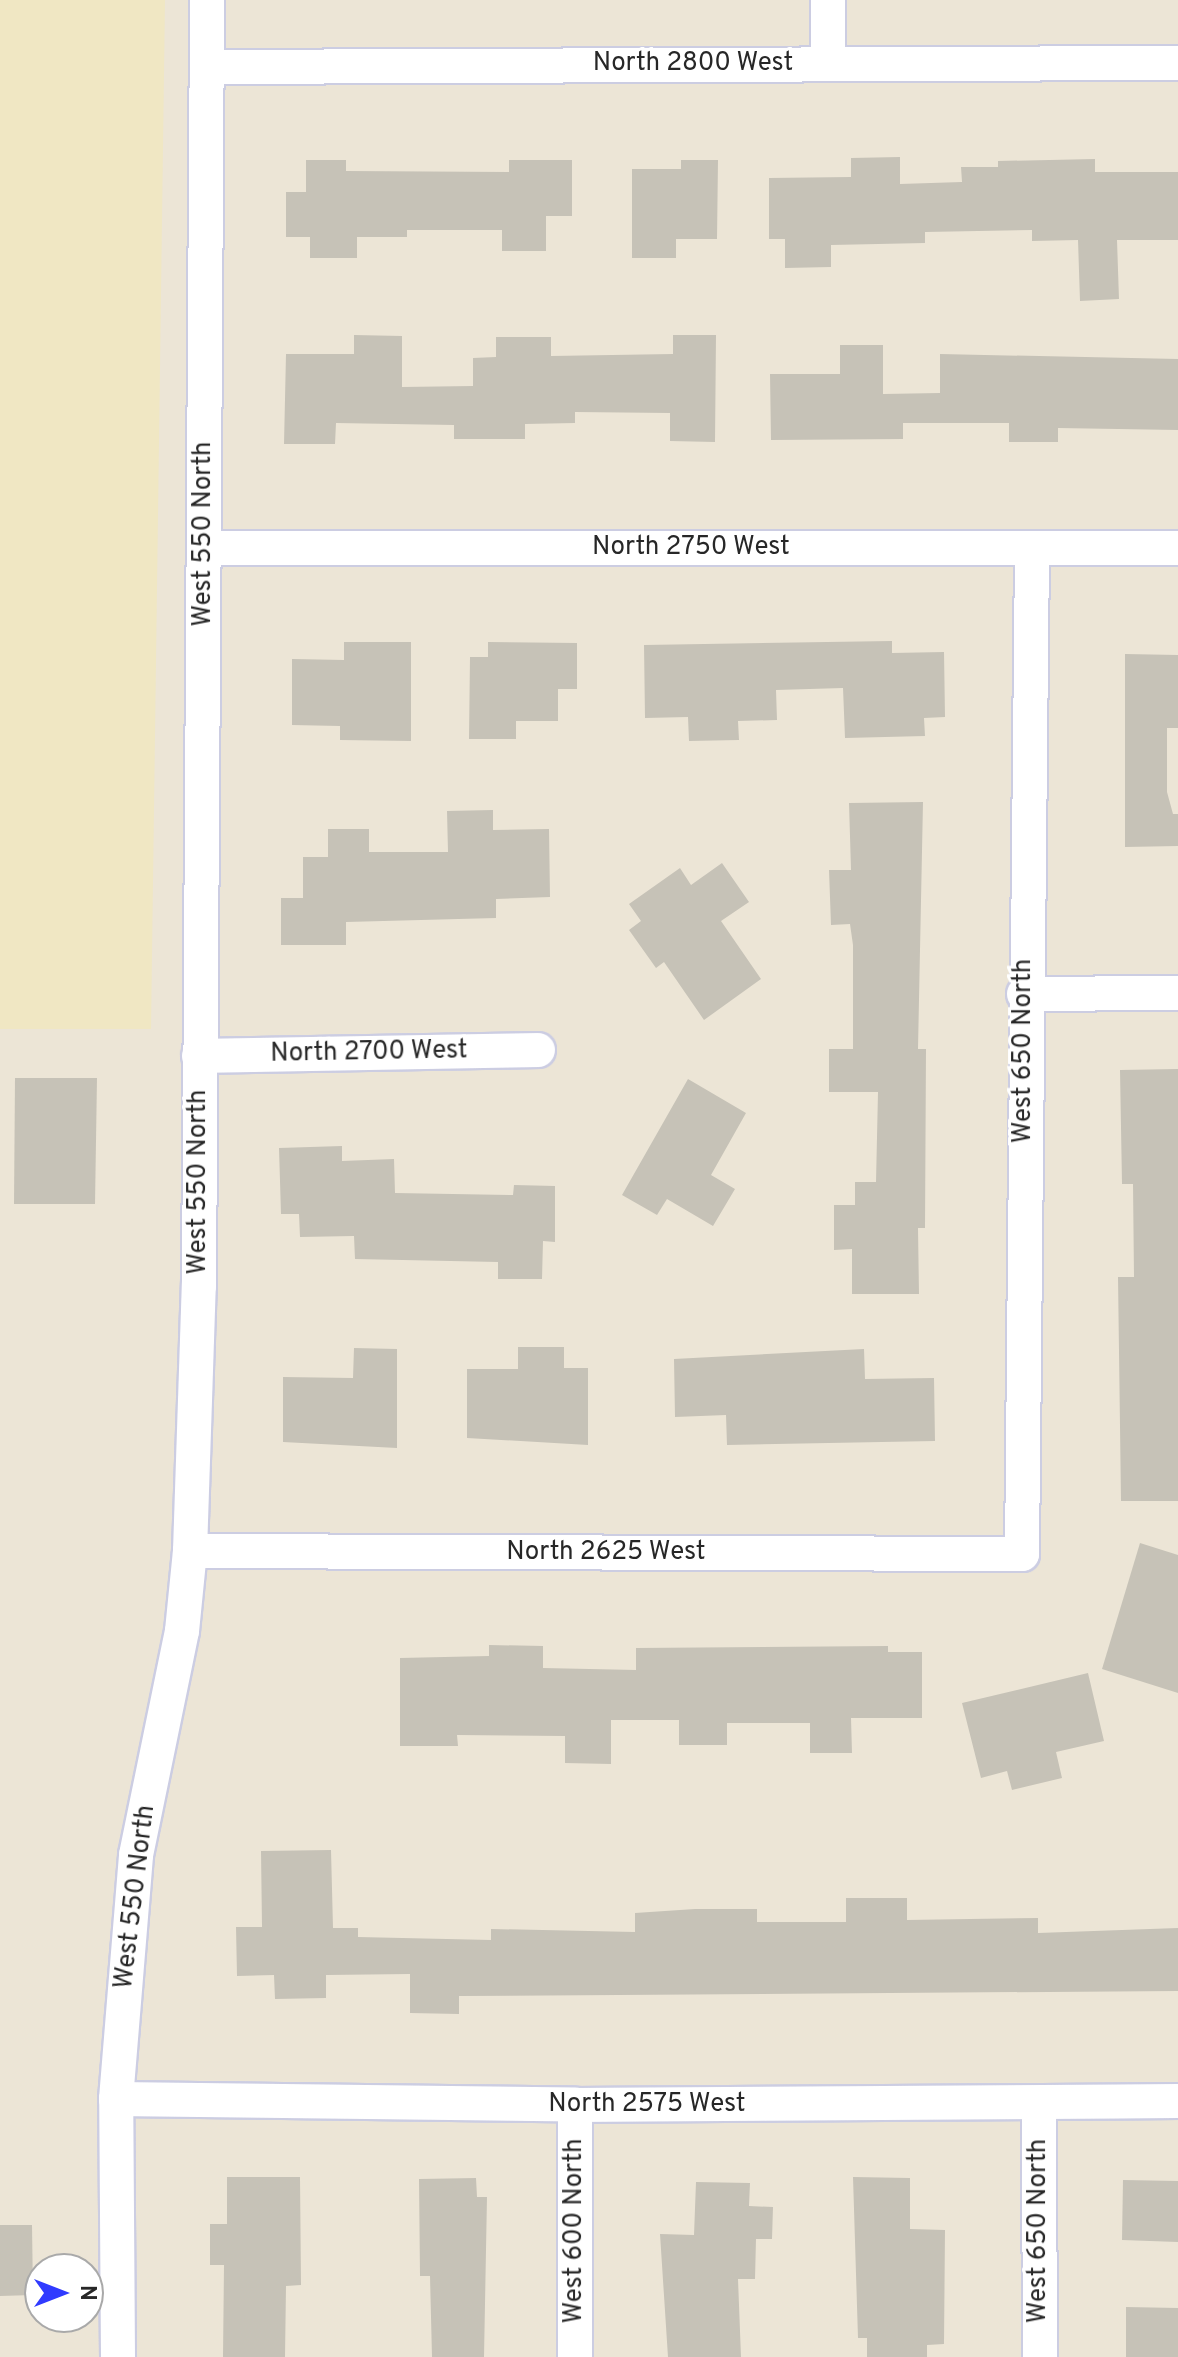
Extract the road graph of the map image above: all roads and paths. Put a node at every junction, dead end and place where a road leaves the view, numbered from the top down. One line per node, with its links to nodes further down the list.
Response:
1 (207, 0): 5 (street, West 550 North)
2 (828, 0): 4 (street)
3 (1178, 63): 4 (street, North 2800 West)
4 (828, 64): 5 (street, North 2800 West)
5 (207, 67): 6 (street, West 550 North)
6 (204, 548): 7 (street, North 2750 West); 12 (street, West 550 North)
7 (1032, 548): 8 (street, North 2750 West); 10 (street, West 650 North)
8 (1178, 548)
9 (1178, 993): 10 (street)
10 (1024, 994): 14 (street, West 650 North)
11 (538, 1050): 12 (street, North 2700 West)
12 (199, 1056): 13 (street, West 550 North)
13 (190, 1551): 14 (street, North 2625 West); 15 (street, West 550 North)
14 (1022, 1554)
15 (116, 2099): 17 (street, North 2575 West); 19 (street, West 550 North)
16 (1178, 2101): 18 (street, North 2575 West)
17 (575, 2105): 18 (street, North 2575 West); 20 (street, West 600 North)
18 (1039, 2105): 21 (street, West 650 North)
19 (118, 2357)
20 (575, 2357)
21 (1040, 2357)

